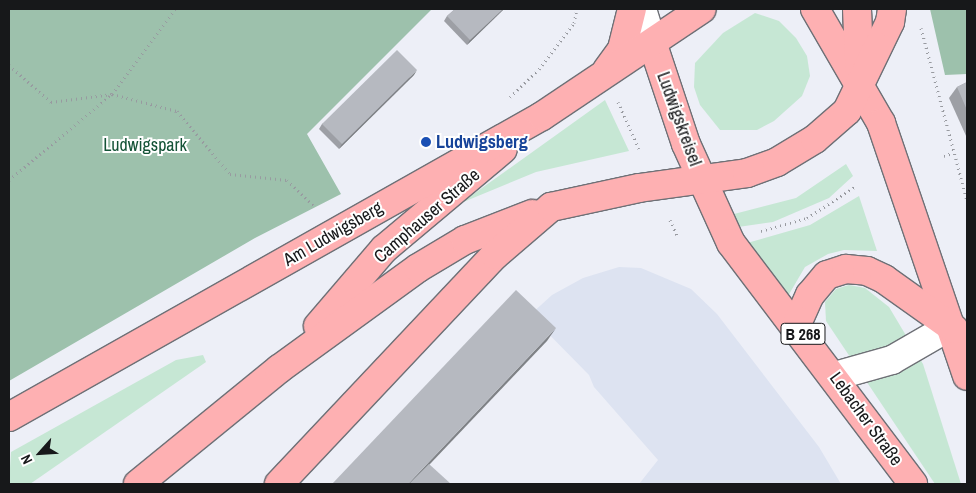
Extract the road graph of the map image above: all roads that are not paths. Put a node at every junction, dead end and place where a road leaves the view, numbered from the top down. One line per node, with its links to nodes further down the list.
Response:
1 (632, 9): 8 (main road)
2 (642, 9): 7 (street)
3 (702, 9): 7 (main road)
4 (815, 9): 9 (main road)
5 (858, 9): 9 (main road)
6 (892, 9): 9 (main road, Ludwigskreisel)
7 (653, 44): 8 (main road, Am Ludwigsberg); 11 (main road, Ludwigskreisel)
8 (609, 84): 10 (main road, Am Ludwigsberg)
9 (860, 86): 11 (main road, Ludwigskreisel); 14 (main road)
10 (542, 116): 15 (main road, Camphauser Straße); 18 (main road, Am Ludwigsberg)
11 (701, 180): 12 (main road); 13 (main road, Lebacher Straße / B 268)
12 (550, 207): 15 (main road, Camphauser Straße); 20 (main road)
13 (796, 326): 14 (main road); 16 (main road, Lebacher Straße / B 268)
14 (959, 334): 16 (street); 17 (main road)
15 (279, 369): 19 (main road, Camphauser Straße)
16 (835, 376): 21 (main road, Lebacher Straße / B 268)
17 (967, 376)
18 (9, 418)
19 (138, 484)
20 (279, 484)
21 (914, 484)

